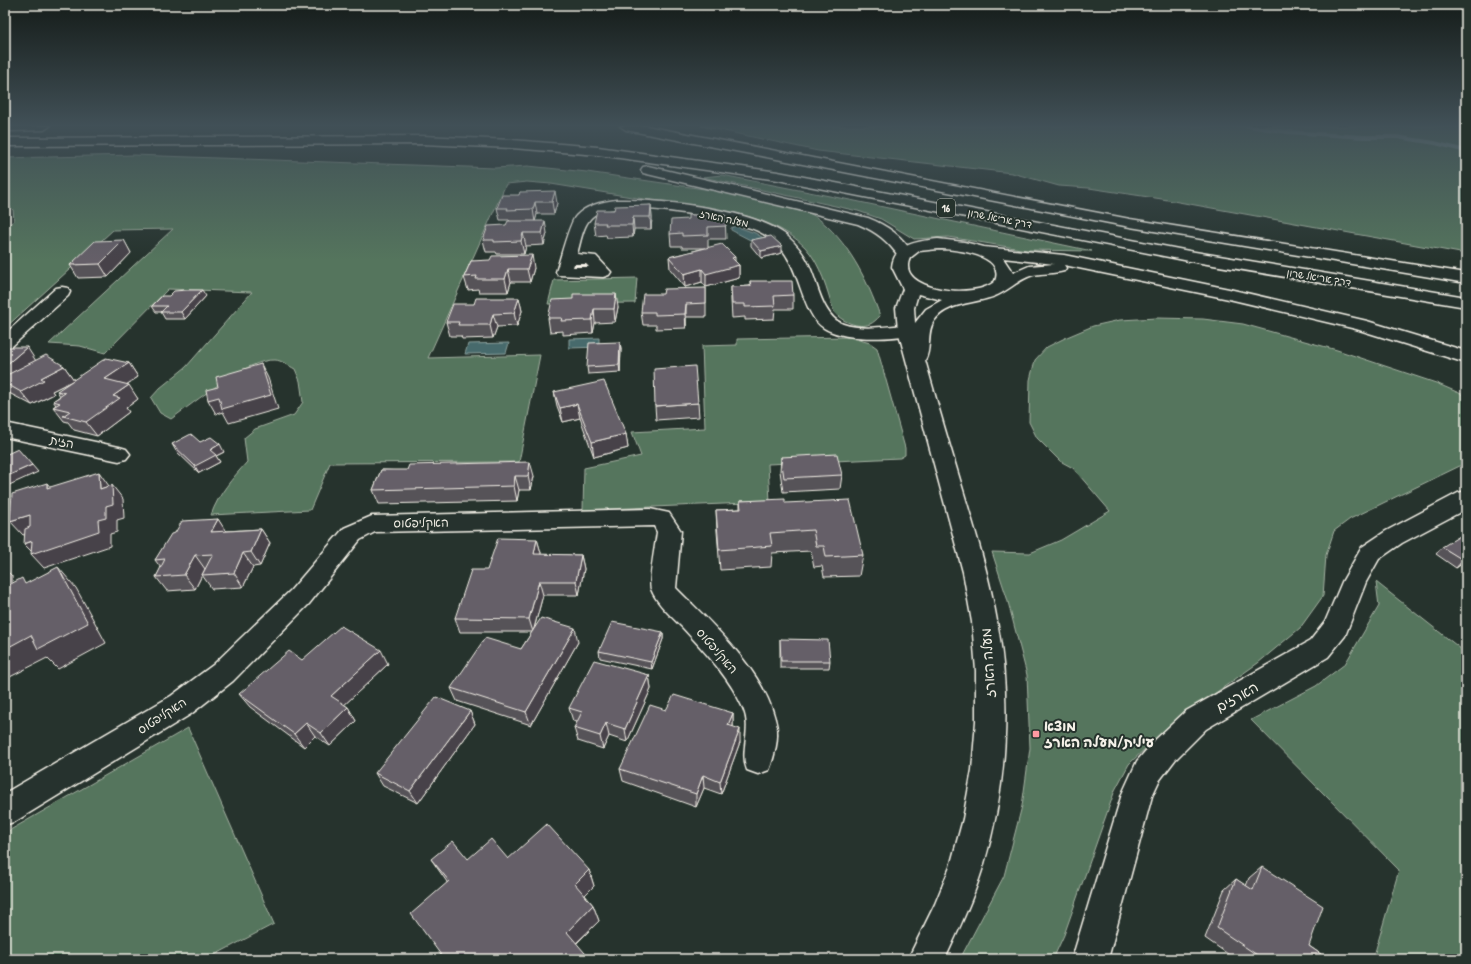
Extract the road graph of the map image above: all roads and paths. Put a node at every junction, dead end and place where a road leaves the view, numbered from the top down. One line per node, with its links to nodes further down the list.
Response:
1 (649, 171): 6 (main road)
2 (746, 171): 15 (main road, דרך אריאל שרון / 16)
3 (860, 171): 4 (main road, דרך אריאל שרון / 16)
4 (1125, 222): 8 (main road); 10 (main road, דרך אריאל שרון / 16)
5 (980, 251): 6 (main road); 9 (main road); 12 (main road)
6 (905, 254): 11 (main road)
7 (568, 259): 16 (main road, מעלה הארז)
8 (1466, 268)
9 (1130, 275): 12 (main road); 18 (main road)
10 (1466, 278)
11 (908, 281): 14 (main road); 16 (main road, מעלה הארז)
12 (1001, 285): 14 (main road)
13 (62, 292): 17 (main road)
14 (967, 297): 19 (main road, מעלה הארז)
15 (1466, 302)
16 (907, 330): 19 (main road, מעלה הארז)
17 (5, 343)
18 (1466, 357)
19 (915, 365): 25 (main road, מעלה הארז)
20 (5, 430): 21 (main road, הזית)
21 (119, 454)
22 (1466, 499): 26 (main road, הארזים)
23 (758, 760): 24 (main road, האקליפטוס)
24 (5, 810)
25 (926, 959)
26 (1090, 959)

